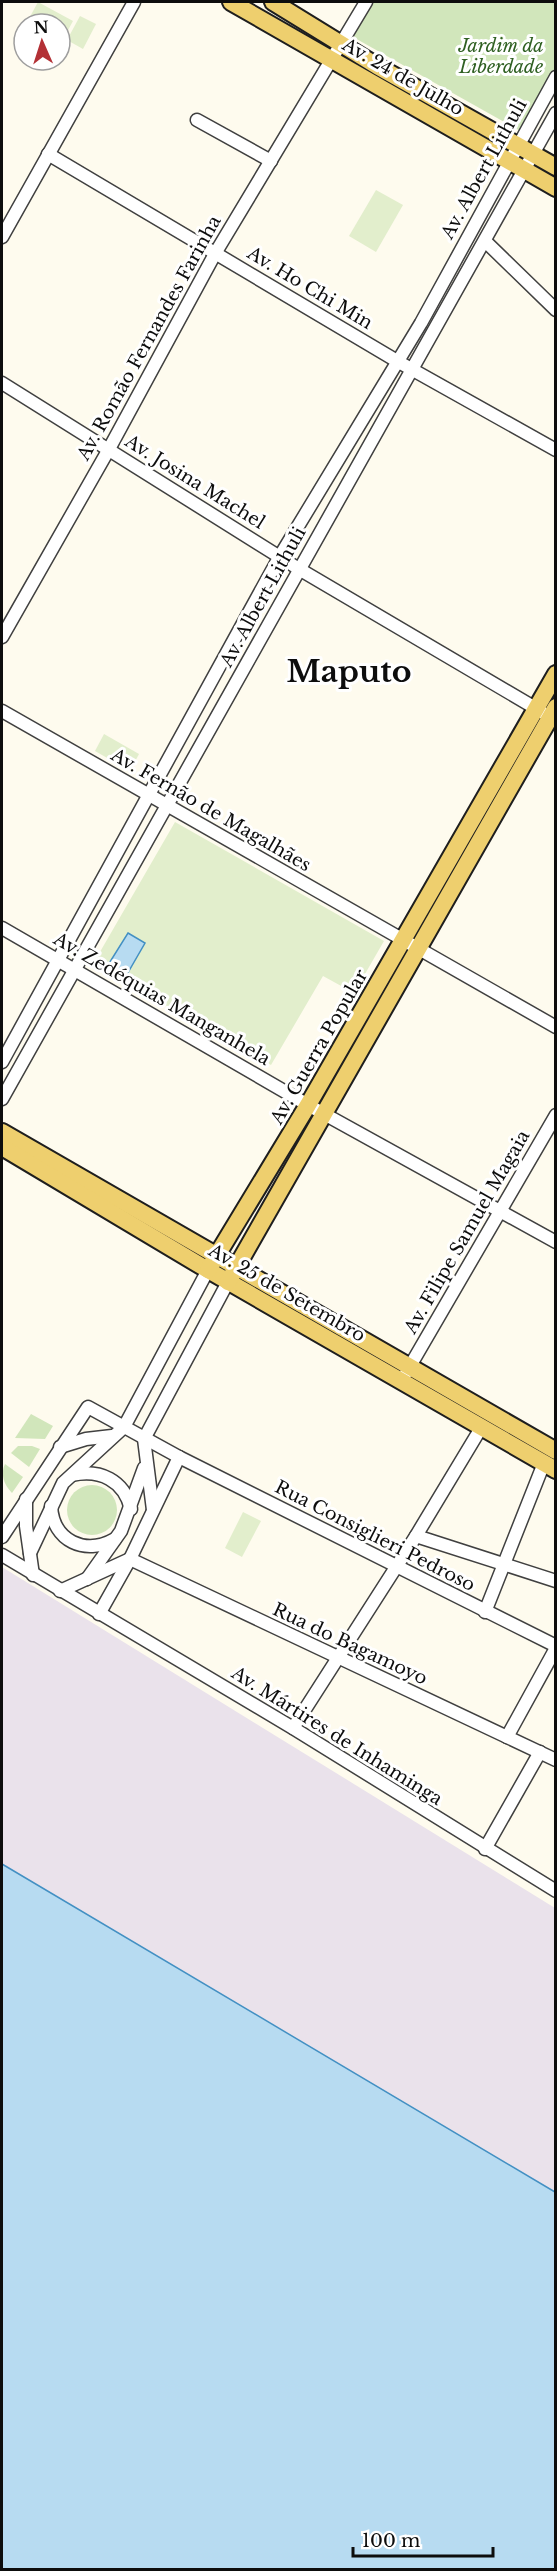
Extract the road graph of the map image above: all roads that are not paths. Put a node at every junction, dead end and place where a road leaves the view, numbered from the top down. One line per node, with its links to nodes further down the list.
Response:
1 (134, 2): 10 (street)
2 (231, 2): 6 (main road, Av. 24 de Julho)
3 (273, 2): 5 (main road, Av. 24 de Julho)
4 (366, 2): 5 (street, Av. Romão Fernandes Farinha)
5 (342, 44): 6 (street, Av. Romão Fernandes Farinha); 11 (main road, Av. 24 de Julho)
6 (333, 60): 11 (main road, Av. 24 de Julho); 12 (street, Av. Romão Fernandes Farinha)
7 (555, 77): 11 (street, Av. Albert Lithuli)
8 (555, 113): 11 (street, Av. Albert Lithuli)
9 (197, 120): 12 (street)
10 (48, 154): 15 (street); 17 (street, Av. Ho Chi Min)
11 (521, 158): 13 (main road, Av. 24 de Julho); 14 (main road, Av. 24 de Julho); 16 (street, Av. Albert Lithuli); 19 (street, Av. Albert Lithuli)
12 (271, 161): 17 (street, Av. Romão Fernandes Farinha)
13 (555, 167)
14 (555, 188)
15 (2, 237)
16 (485, 241): 18 (street); 20 (street, Av. Albert Lithuli)
17 (216, 252): 19 (street, Av. Ho Chi Min); 22 (street, Av. Romão Fernandes Farinha)
18 (555, 310)
19 (397, 361): 20 (street, Av. Ho Chi Min); 24 (street, Av. Albert Lithuli)
20 (413, 369): 23 (street, Av. Ho Chi Min); 25 (street, Av. Albert Lithuli)
21 (2, 383): 22 (street, Av. Josina Machel)
22 (109, 449): 24 (street, Av. Josina Machel); 26 (street, Av. Romão Fernandes Farinha)
23 (555, 450)
24 (280, 556): 25 (street, Av. Josina Machel); 30 (street, Av. Albert Lithuli)
25 (299, 569): 29 (street, Av. Josina Machel); 31 (street, Av. Albert Lithuli)
26 (2, 637)
27 (555, 674): 29 (main road, Av. Guerra Popular)
28 (2, 711): 30 (street, Av. Fernão de Magalhães)
29 (549, 713): 33 (main road, Av. Guerra Popular); 34 (main road, Av. Guerra Popular)
30 (149, 796): 31 (street, Av. Fernão de Magalhães); 35 (street, Av. Albert Lithuli)
31 (167, 806): 33 (street, Av. Fernão de Magalhães); 36 (street, Av. Albert Lithuli)
32 (2, 928): 35 (street, Av. Zedéquias Manganhela)
33 (404, 941): 34 (street, Av. Fernão de Magalhães); 40 (main road, Av. Guerra Popular)
34 (420, 949): 37 (street); 41 (main road, Av. Guerra Popular)
35 (56, 959): 36 (street, Av. Zedéquias Manganhela); 38 (street, Av. Albert Lithuli)
36 (75, 970): 39 (street, Av. Albert Lithuli); 40 (street, Av. Zedéquias Manganhela)
37 (555, 1028)
38 (2, 1062)
39 (2, 1099)
40 (309, 1105): 41 (street, Av. Zedéquias Manganhela); 47 (main road, Av. Guerra Popular)
41 (324, 1114): 45 (street, Av. Zedéquias Manganhela); 48 (main road, Av. Guerra Popular)
42 (555, 1115): 45 (street, Av. Filipe Samuel Magaia)
43 (2, 1132): 47 (main road, Av. 25 de Setembro)
44 (2, 1147): 47 (main road, Av. 25 de Setembro)
45 (499, 1210): 46 (street, Av. Zedéquias Manganhela); 49 (street, Av. Filipe Samuel Magaia)
46 (555, 1242)
47 (212, 1263): 48 (main road, Av. 25 de Setembro); 50 (street, Av. Guerra Popular)
48 (232, 1275): 49 (main road, Av. 25 de Setembro); 53 (street, Av. Guerra Popular)
49 (405, 1374): 51 (main road, Av. 25 de Setembro); 57 (main road, Av. 25 de Setembro)
50 (124, 1428): 52 (street, Av. Guerra Popular); 53 (street, Rua Consiglieri Pedroso); 54 (street, Rua Consiglieri Pedroso)
51 (481, 1428): 57 (main road, Av. 25 de Setembro); 64 (street)
52 (112, 1436): 54 (street, Av. Guerra Popular); 58 (street, Av. Guerra Popular)
53 (144, 1439): 55 (street, Rua Consiglieri Pedroso); 56 (street)
54 (60, 1447): 59 (street)
55 (179, 1457): 62 (street); 70 (street, Rua Consiglieri Pedroso)
56 (146, 1460): 61 (street); 62 (street)
57 (552, 1462): 69 (street)
58 (72, 1475): 60 (street, Av. Guerra Popular); 61 (street)
59 (26, 1497): 63 (street); 66 (street)
60 (51, 1505): 65 (street); 66 (street, Av. Guerra Popular)
61 (131, 1509): 65 (street)
62 (153, 1510): 68 (street)
63 (2, 1536)
64 (416, 1536): 69 (street); 70 (street)
65 (116, 1539): 72 (street)
66 (30, 1553): 71 (street)
67 (2, 1555): 71 (street, Av. Mártires de Inhaminga)
68 (130, 1559): 72 (street); 76 (street); 78 (street, Rua do Bagamoyo)
69 (503, 1564): 73 (street); 75 (street)
70 (396, 1566): 75 (street, Rua Consiglieri Pedroso); 78 (street)
71 (33, 1575): 74 (street, Av. Mártires de Inhaminga)
72 (87, 1580): 74 (street)
73 (555, 1581)
74 (60, 1591): 76 (street, Av. Mártires de Inhaminga)
75 (485, 1612): 77 (street, Rua Consiglieri Pedroso)
76 (99, 1614): 79 (street, Av. Mártires de Inhaminga)
77 (555, 1647): 80 (street)
78 (338, 1659): 79 (street); 80 (street, Rua do Bagamoyo)
79 (293, 1728): 83 (street, Av. Mártires de Inhaminga)
80 (507, 1737): 81 (street, Rua do Bagamoyo)
81 (540, 1752): 82 (street, Rua do Bagamoyo); 83 (street)
82 (555, 1760)
83 (485, 1849): 84 (street, Av. Mártires de Inhaminga)
84 (555, 1891)

